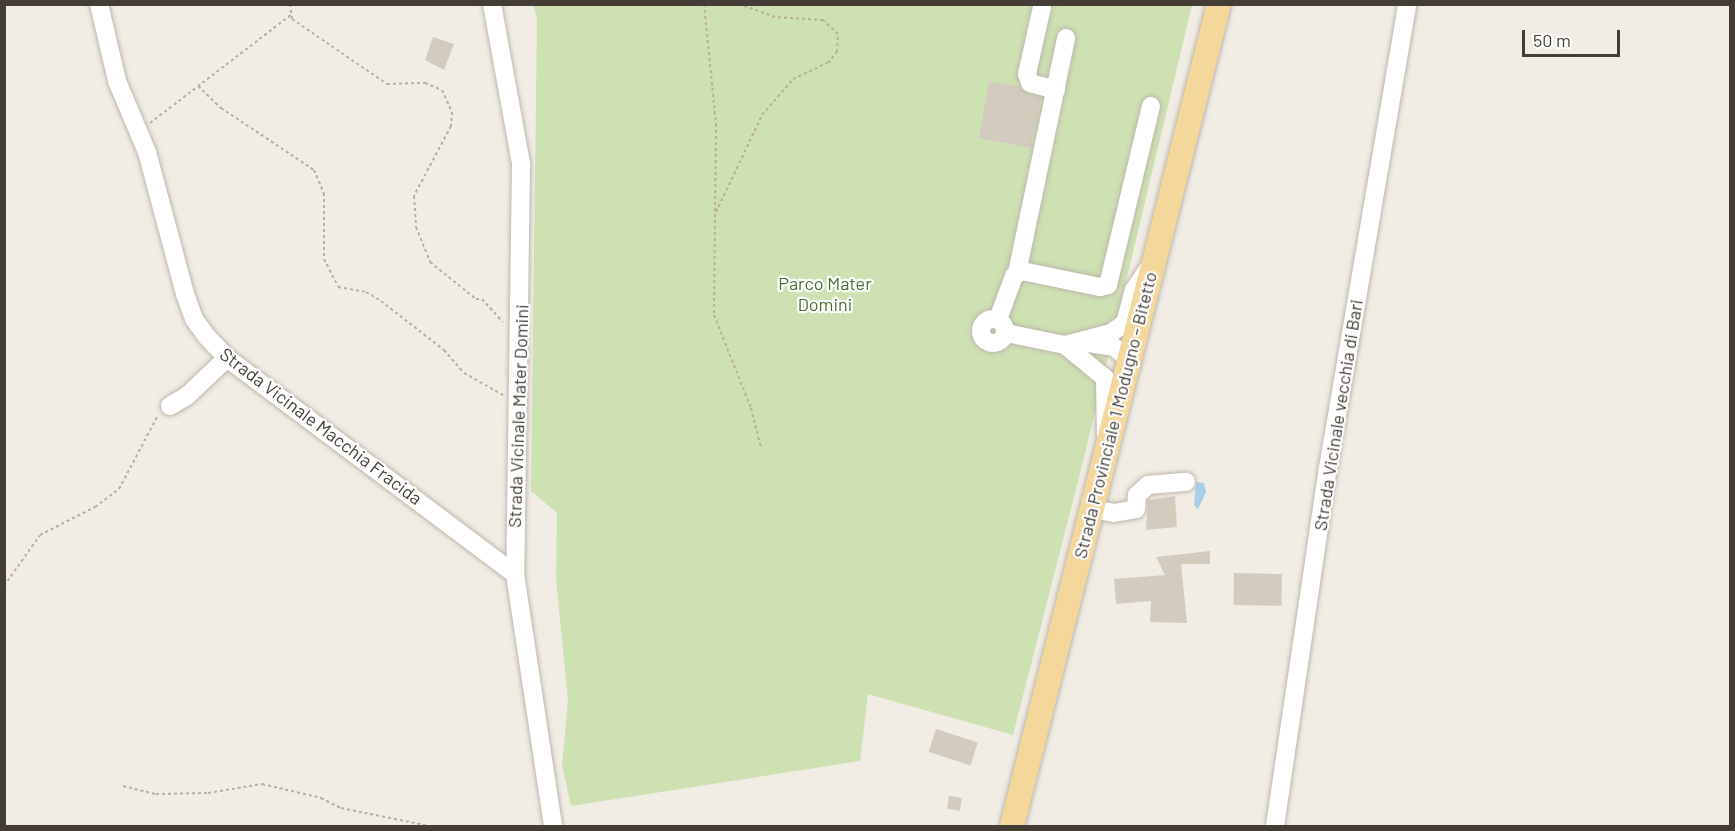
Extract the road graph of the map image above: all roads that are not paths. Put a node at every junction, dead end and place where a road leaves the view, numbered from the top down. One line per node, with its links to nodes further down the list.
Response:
1 (99, 4): 12 (street, Strada Vicinale Macchia Fracida)
2 (492, 4): 18 (street, Strada Vicinale Mater Domini)
3 (1219, 4): 9 (main road, Strada Provinciale 1 Modugno - Bitetto)
4 (1407, 4): 21 (street, Strada Vicinale vecchia di Bari)
5 (1042, 7): 7 (street)
6 (1066, 38): 7 (street)
7 (1056, 90): 10 (street)
8 (1151, 106): 10 (street)
9 (1155, 257): 11 (street); 13 (main road, Strada Provinciale 1 Modugno - Bitetto)
10 (1017, 273): 11 (street)
11 (1075, 348): 13 (street); 15 (street)
12 (227, 358): 14 (street); 18 (street, Strada Vicinale Macchia Fracida)
13 (1130, 360): 15 (main road, Strada Provinciale 1 Modugno - Bitetto)
14 (170, 406)
15 (1108, 449): 17 (main road, Strada Provinciale 1 Modugno - Bitetto)
16 (1186, 482): 17 (street)
17 (1092, 509): 20 (main road, Strada Provinciale 1 Modugno - Bitetto)
18 (516, 574): 19 (street, Strada Vicinale Mater Domini)
19 (553, 826)
20 (1012, 826)
21 (1275, 826)

